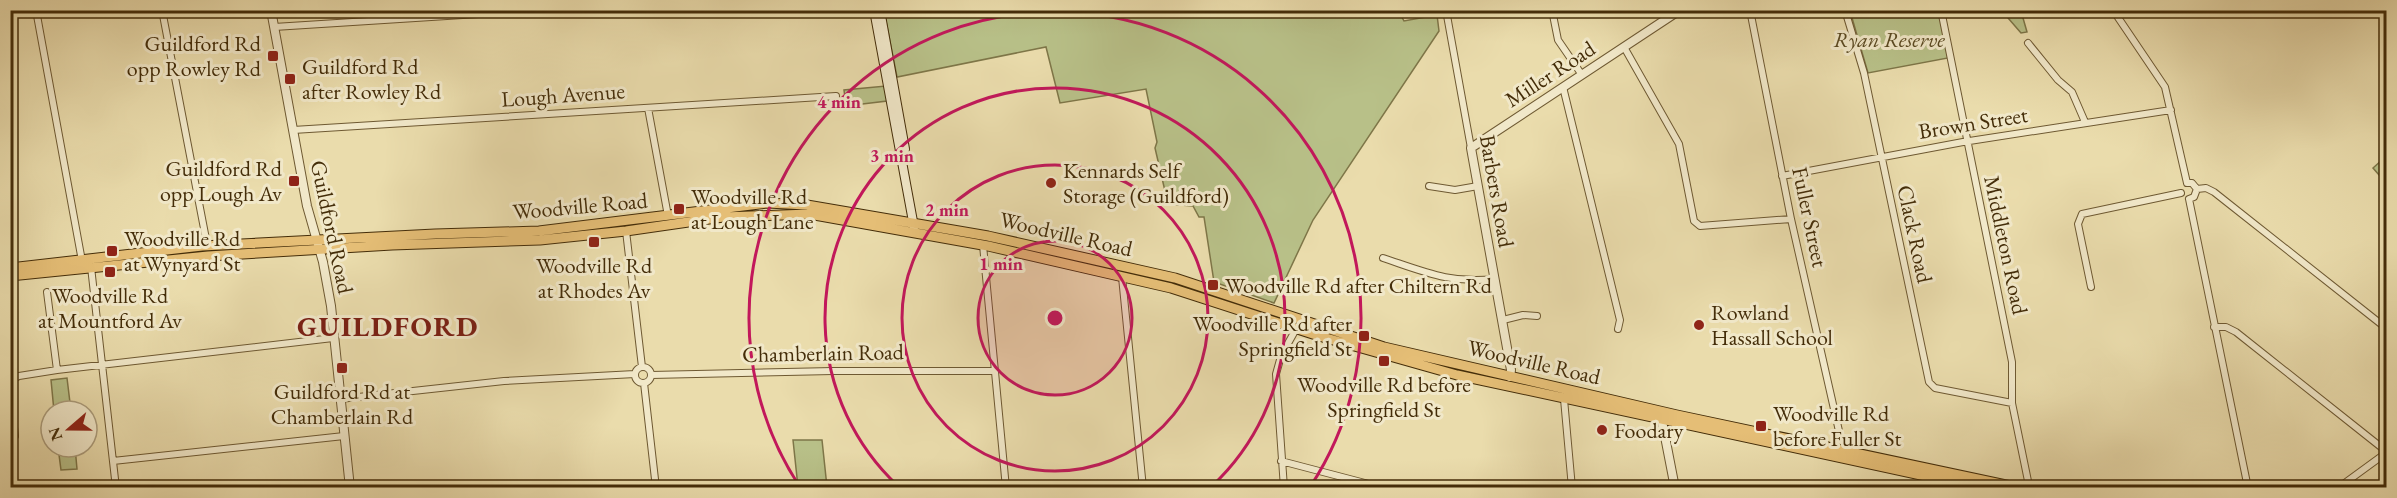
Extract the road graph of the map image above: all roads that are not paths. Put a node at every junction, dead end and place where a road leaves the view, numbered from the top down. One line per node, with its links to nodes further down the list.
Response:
1 (36, 10): 44 (street)
2 (162, 10): 42 (street)
3 (271, 10): 14 (street, Guildford Road)
4 (543, 10): 14 (street)
5 (874, 10): 28 (main road)
6 (880, 10): 28 (main road)
7 (1446, 10): 25 (street, Barbers Road)
8 (1552, 10): 17 (street)
9 (1680, 10): 16 (street, Miller Road)
10 (1750, 10): 27 (street, Fuller Street)
11 (1845, 10): 26 (street, Clack Road)
12 (1941, 10): 24 (street, Middleton Road)
13 (2113, 10): 21 (street)
14 (274, 27): 23 (street, Guildford Road)
15 (2028, 43): 22 (street)
16 (1624, 47): 17 (street, Miller Road); 36 (street)
17 (1582, 75): 18 (street, Miller Road)
18 (1563, 87): 25 (street, Miller Road); 57 (street)
19 (836, 96): 20 (street, Lough Avenue)
20 (648, 108): 23 (street, Lough Avenue); 35 (street)
21 (2171, 110): 22 (street, Brown Street); 29 (street)
22 (2085, 122): 24 (street, Brown Street)
23 (293, 130): 40 (street, Guildford Road)
24 (1967, 142): 26 (street, Brown Street); 71 (street, Middleton Road)
25 (1471, 148): 31 (street, Barbers Road)
26 (1880, 157): 27 (street, Brown Street); 71 (street, Clack Road)
27 (1782, 176): 36 (street, Fuller Street)
28 (906, 178): 37 (main road)
29 (2187, 183): 32 (street); 33 (street)
30 (1429, 186): 31 (street)
31 (1478, 186): 48 (street, Barbers Road)
32 (2196, 189): 34 (street); 55 (street)
33 (2181, 193): 34 (street); 49 (street)
34 (2189, 199): 54 (street)
35 (668, 216): 37 (main road, Woodville Road); 40 (main road, Woodville Road)
36 (1791, 219): 73 (street, Fuller Street)
37 (914, 222): 39 (main road); 51 (main road, Woodville Road)
38 (626, 231): 39 (main road, Woodville Road); 40 (main road, Woodville Road); 60 (street)
39 (915, 234): 41 (main road, Woodville Road)
40 (318, 245): 42 (main road, Woodville Road); 44 (main road, Woodville Road); 58 (street, Guildford Road)
41 (983, 245): 47 (main road, Woodville Road); 62 (street)
42 (202, 246): 44 (main road, Woodville Road)
43 (1383, 258): 48 (street)
44 (87, 264): 45 (main road, Woodville Road); 46 (main road, Woodville Road); 59 (street)
45 (10, 268)
46 (10, 276)
47 (1122, 276): 51 (main road, Woodville Road); 83 (street)
48 (1495, 279): 53 (street, Barbers Road)
49 (2091, 287)
50 (47, 292): 61 (street)
51 (1258, 312): 56 (main road, Woodville Road); 65 (main road, Woodville Road)
52 (1537, 316): 53 (street)
53 (1503, 320): 65 (street, Barbers Road)
54 (2214, 327): 76 (street); 91 (street)
55 (2386, 328)
56 (1296, 329): 70 (main road, Woodville Road); 78 (street)
57 (1618, 329)
58 (333, 338): 59 (street); 69 (street, Guildford Road)
59 (101, 365): 61 (street); 77 (street)
60 (642, 367): 63 (street); 64 (street)
61 (57, 370): 66 (street)
62 (995, 371): 64 (street, Chamberlain Road); 82 (street)
63 (635, 374): 67 (street); 69 (street)
64 (651, 375): 67 (street)
65 (1510, 377): 72 (main road, Woodville Road)
66 (10, 381)
67 (644, 383): 81 (street)
68 (10, 392): 74 (street)
69 (340, 399): 75 (street, Guildford Road)
70 (1564, 399): 72 (main road, Woodville Road); 86 (street)
71 (2012, 403): 90 (street, Middleton Road)
72 (1661, 415): 87 (street); 88 (main road, Woodville Road); 89 (main road, Woodville Road)
73 (1839, 431)
74 (15, 436)
75 (344, 436): 77 (street); 80 (street, Guildford Road)
76 (2386, 452): 92 (street)
77 (113, 461): 79 (street)
78 (1281, 461): 84 (street); 85 (street)
79 (116, 488)
80 (350, 488)
81 (656, 488)
82 (1006, 488)
83 (1143, 488)
84 (1284, 488)
85 (1384, 488)
86 (1572, 488)
87 (1675, 488)
88 (1981, 488)
89 (2020, 488)
90 (2027, 488)
91 (2248, 488)
92 (2338, 488)

